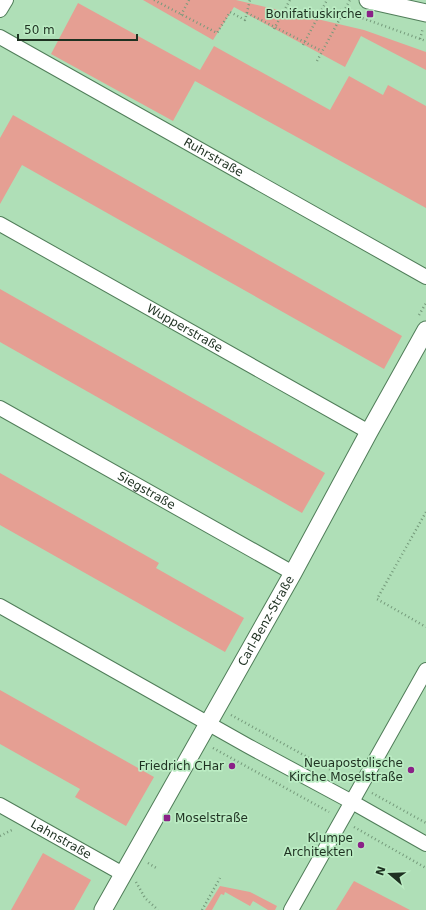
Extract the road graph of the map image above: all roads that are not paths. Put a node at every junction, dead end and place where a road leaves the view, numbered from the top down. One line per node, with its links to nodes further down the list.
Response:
1 (6, 0): 3 (street)
2 (368, 0): 4 (street)
3 (0, 10)
4 (426, 13)
5 (0, 37): 7 (street, Ruhrstraße)
6 (0, 224): 10 (street, Wupperstraße)
7 (426, 277)
8 (426, 330): 10 (street, Carl-Benz-Straße)
9 (0, 408): 11 (street, Siegstraße)
10 (369, 432): 11 (street, Carl-Benz-Straße)
11 (293, 573): 14 (street, Carl-Benz-Straße)
12 (0, 606): 14 (street)
13 (426, 670): 15 (street)
14 (208, 723): 15 (street); 18 (street, Carl-Benz-Straße)
15 (352, 802): 17 (street); 20 (street)
16 (0, 805): 18 (street, Lahnstraße)
17 (426, 844)
18 (130, 878): 19 (street, Carl-Benz-Straße)
19 (103, 910)
20 (291, 910)

